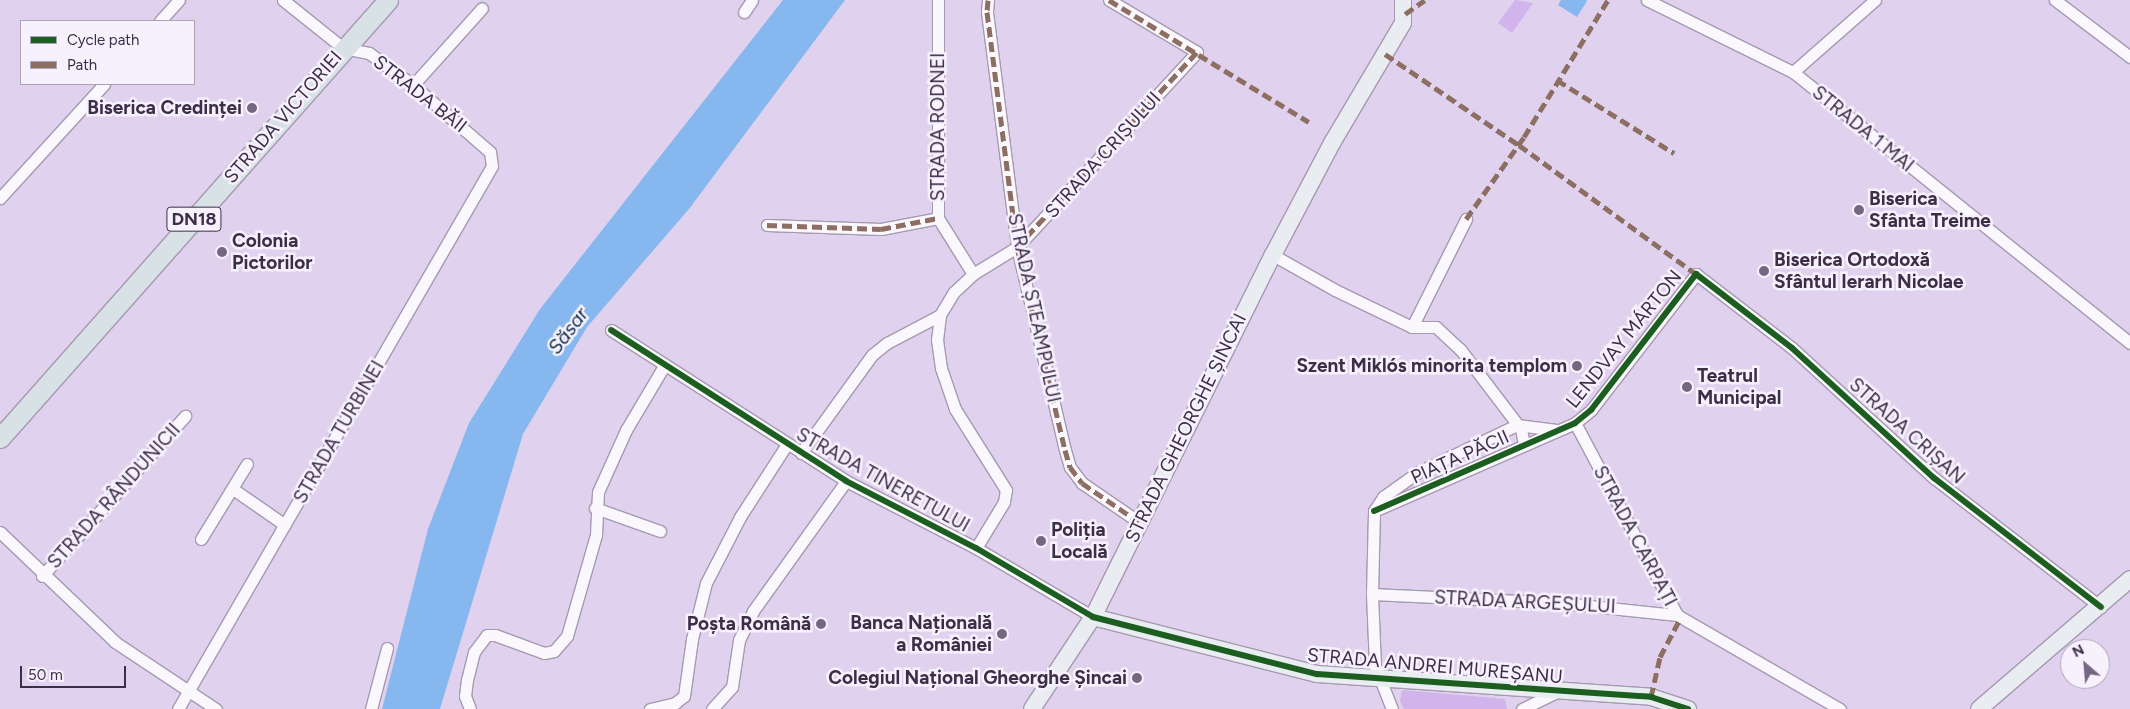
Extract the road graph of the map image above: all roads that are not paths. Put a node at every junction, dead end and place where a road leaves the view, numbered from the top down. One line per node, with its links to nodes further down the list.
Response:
1 (179, 0): 14 (street)
2 (283, 0): 15 (street)
3 (388, 0): 15 (main road, STRADA VICTORIEI / DN18)
4 (752, 0): 13 (street)
5 (938, 0): 22 (street, STRADA RODNEI)
6 (988, 0): 25 (street, STRADA ȘTEAMPULUI)
7 (1109, 0): 25 (street, STRADA CRIȘULUI)
8 (1647, 0): 17 (street, STRADA 1 MAI)
9 (1875, 0): 17 (street)
10 (2055, 0): 16 (street)
11 (1404, 7): 26 (street, STRADA GHEORGHE ȘINCAI)
12 (482, 8): 19 (street)
13 (744, 12)
14 (161, 20)
15 (343, 48): 19 (street, STRADA BĂII); 38 (main road, STRADA VICTORIEI / DN18)
16 (2130, 58)
17 (1793, 72): 32 (street, STRADA 1 MAI)
18 (103, 85): 21 (street)
19 (413, 85): 20 (street, STRADA BĂII)
20 (490, 152): 50 (street, STRADA TURBINEI)
21 (0, 198)
22 (938, 218): 24 (street); 27 (street, STRADA RODNEI)
23 (1466, 219): 30 (street)
24 (767, 225)
25 (1017, 247): 27 (street, STRADA CRIȘULUI); 49 (street, STRADA ȘTEAMPULUI)
26 (1273, 255): 30 (street); 49 (street, STRADA GHEORGHE ȘINCAI)
27 (973, 274): 29 (street, STRADA CRIȘULUI)
28 (1696, 274): 35 (street, LENDVAY MÁRTON); 58 (street, STRADA CRIȘAN)
29 (940, 315): 41 (street); 54 (street)
30 (1412, 327): 36 (street, PIAȚA PĂCII)
31 (611, 330): 33 (street, STRADA TINERETULUI)
32 (2130, 343)
33 (664, 366): 39 (street, STRADA TINERETULUI); 47 (street)
34 (185, 416): 55 (street, STRADA RÂNDUNICII)
35 (1575, 423): 37 (street, LENDVAY MÁRTON); 59 (street, STRADA CARPAȚI)
36 (1517, 425): 37 (street, PIAȚA PĂCII); 40 (street, PIAȚA PĂCII); 44 (street, PIAȚA PĂCII)
37 (1559, 430): 40 (street, PIAȚA PĂCII)
38 (0, 438)
39 (787, 444): 41 (street, STRADA TINERETULUI); 69 (street)
40 (1524, 445): 46 (street, PIAȚA PĂCII)
41 (801, 453): 43 (street, STRADA TINERETULUI)
42 (247, 464): 45 (street)
43 (846, 481): 54 (street, STRADA TINERETULUI); 70 (street)
44 (1398, 484): 46 (street, PIAȚA PĂCII); 48 (street, PIAȚA PĂCII)
45 (234, 489): 50 (street); 53 (street)
46 (1408, 497): 48 (street, PIAȚA PĂCII)
47 (595, 508): 52 (street); 68 (street)
48 (1374, 511): 57 (street)
49 (1139, 522): 60 (street, STRADA GHEORGHE ȘINCAI)
50 (285, 525): 63 (street, STRADA TURBINEI)
51 (0, 532): 55 (street)
52 (660, 532)
53 (201, 539)
54 (976, 548): 60 (street, STRADA TINERETULUI)
55 (42, 576): 63 (street)
56 (2130, 579): 58 (street)
57 (1372, 594): 59 (street, STRADA ARGEȘULUI); 62 (street)
58 (2101, 607): 76 (street)
59 (1677, 614): 75 (street, STRADA CARPAȚI)
60 (1093, 617): 62 (street, STRADA ANDREI MUREȘANU); 71 (street, STRADA GHEORGHE ȘINCAI)
61 (386, 648): 67 (street)
62 (1378, 678): 64 (street, STRADA ANDREI MUREȘANU); 72 (street)
63 (189, 691): 65 (street, STRADA TURBINEI); 66 (street)
64 (1555, 692): 73 (street); 74 (street, STRADA ANDREI MUREȘANU)
65 (178, 709)
66 (216, 709)
67 (371, 709)
68 (470, 709)
69 (650, 709)
70 (712, 709)
71 (1032, 709)
72 (1392, 709)
73 (1522, 709)
74 (1688, 709)
75 (1840, 709)
76 (1979, 709)

